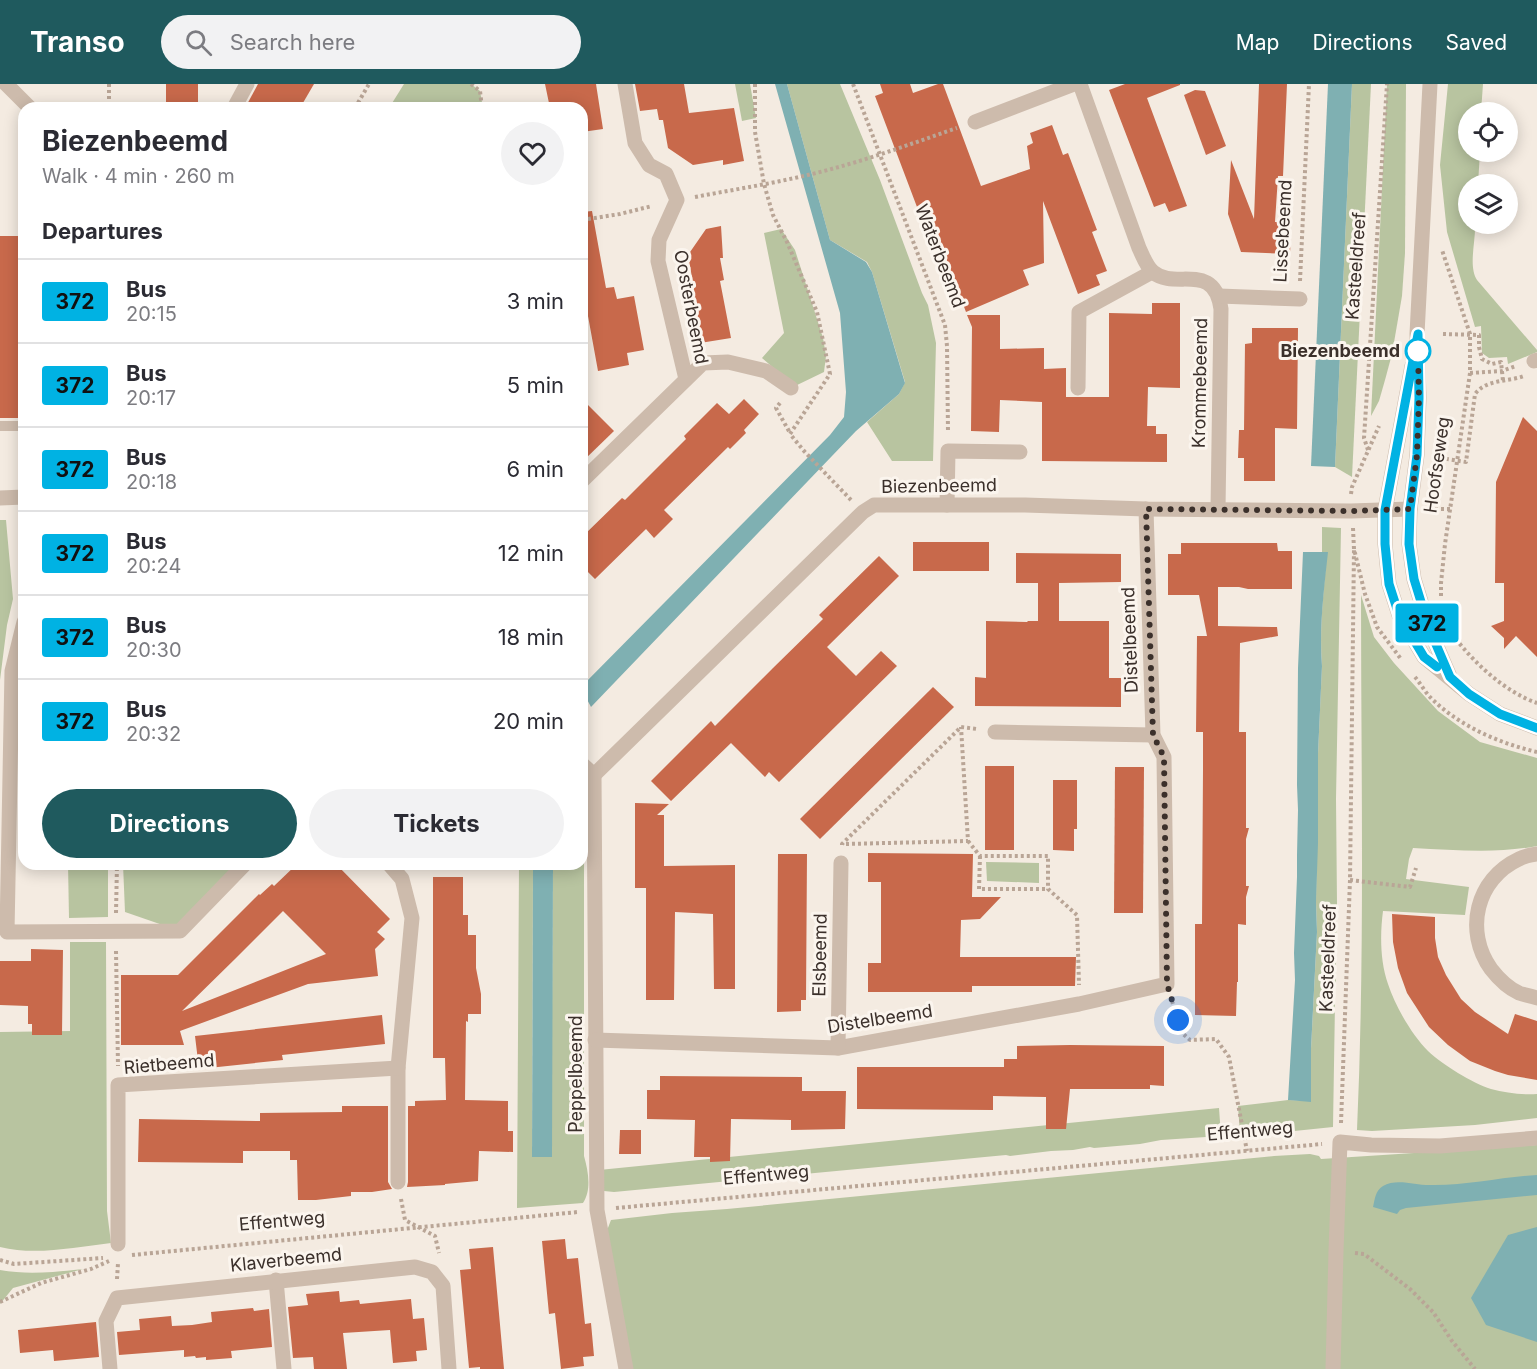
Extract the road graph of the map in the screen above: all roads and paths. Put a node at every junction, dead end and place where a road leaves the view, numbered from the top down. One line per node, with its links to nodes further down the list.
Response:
1 (6, 84): 14 (street)
2 (109, 84): 15 (path)
3 (247, 84): 16 (street)
4 (369, 84): 17 (path)
5 (471, 84): 18 (path)
6 (625, 84): 22 (street)
7 (755, 84): 21 (path)
8 (853, 84): 20 (path, Waterbeemd)
9 (1074, 84): 19 (street)
10 (1080, 84): 25 (street)
11 (1309, 84): 27 (path, Lissebeemd)
12 (1388, 84): 41 (path, Kasteeldreef)
13 (1430, 84): 28 (street, Hoofseweg)
14 (24, 102)
15 (109, 102)
16 (237, 102)
17 (358, 102)
18 (481, 102)
19 (975, 122): 20 (path)
20 (881, 155): 21 (path); 42 (path, Waterbeemd)
21 (764, 184): 22 (path); 40 (path)
22 (677, 200): 23 (path); 34 (street, Oosterbeemd)
23 (588, 219)
24 (1439, 240): 30 (path, Hoofseweg)
25 (1152, 272): 26 (street, Krommebeemd); 37 (street)
26 (1219, 296): 27 (street, Lissebeemd); 52 (street, Krommebeemd)
27 (1300, 299)
28 (1418, 334): 44 (street, Hoofseweg); 45 (street, Hoofseweg)
29 (1443, 334): 30 (path)
30 (1470, 334): 32 (path); 33 (path, Hoofseweg)
31 (1533, 365): 32 (path); 35 (path)
32 (1502, 371): 33 (path); 35 (path)
33 (1470, 373): 46 (path, Hoofseweg)
34 (686, 379): 36 (street, Oosterbeemd); 47 (street, Oosterbeemd)
35 (1503, 381): 46 (path)
36 (791, 388): 40 (path)
37 (1078, 388)
38 (0, 426): 39 (lane)
39 (18, 426)
40 (790, 434): 56 (path)
41 (1368, 450): 44 (path); 55 (path)
42 (948, 451): 43 (street); 50 (street)
43 (1020, 452)
44 (1396, 452): 54 (street, Hoofseweg)
45 (1417, 455): 46 (path); 53 (street, Hoofseweg)
46 (1457, 460): 58 (path, Hoofseweg)
47 (588, 475)
48 (18, 497): 49 (street)
49 (0, 498)
50 (947, 505): 51 (street, Biezenbeemd); 56 (street, Biezenbeemd)
51 (1146, 509): 52 (street, Biezenbeemd); 66 (street, Distelbeemd)
52 (1218, 509): 55 (street, Biezenbeemd)
53 (1410, 509): 54 (street, Biezenbeemd); 61 (street, Hoofseweg)
54 (1385, 510): 55 (street, Biezenbeemd); 61 (street, Hoofseweg)
55 (1351, 511)
56 (863, 512): 68 (street, Biezenbeemd)
57 (1354, 549): 79 (path, Kasteeldreef)
58 (1441, 603)
59 (1455, 637): 62 (path)
60 (18, 642): 74 (street)
61 (1450, 677): 64 (street, Hoofseweg)
62 (1537, 703)
63 (961, 727): 65 (path); 69 (path); 70 (path)
64 (1537, 728)
65 (995, 732): 66 (street)
66 (1153, 735): 83 (street, Distelbeemd)
67 (588, 770): 68 (street)
68 (594, 776): 86 (street, Peppelbeemd)
69 (968, 841): 70 (path); 72 (path)
70 (842, 844): 73 (path)
71 (1537, 854): 84 (street)
72 (980, 856): 80 (path); 80 (path)
73 (841, 863): 87 (street, Elsbeemd)
74 (4, 865): 82 (street)
75 (1416, 868): 79 (path)
76 (117, 870): 81 (path)
77 (239, 870): 81 (street)
78 (394, 870): 88 (street)
79 (1350, 880): 91 (path, Kasteeldreef)
80 (1048, 889): 85 (path)
81 (116, 931): 82 (street); 89 (path)
82 (4, 932)
83 (1167, 984): 85 (street, Distelbeemd); 92 (path)
84 (1537, 998)
85 (1079, 1004): 87 (street, Distelbeemd)
86 (596, 1040): 87 (street, Distelbeemd); 94 (street, Peppelbeemd)
87 (838, 1048)
88 (398, 1068): 89 (street, Rietbeemd); 93 (street)
89 (118, 1085): 96 (street, Rietbeemd)
90 (1537, 1138): 91 (street)
91 (1340, 1142): 92 (path, Effentweg); 97 (street)
92 (1246, 1151): 94 (path, Effentweg)
93 (398, 1182): 95 (path)
94 (597, 1210): 95 (path, Effentweg); 106 (street, Peppelbeemd)
95 (418, 1228): 96 (path, Effentweg); 99 (path)
96 (118, 1250): 98 (path, Effentweg); 101 (path); 102 (path)
97 (1336, 1251): 107 (street); 108 (path)
98 (0, 1260)
99 (432, 1272): 100 (street, Klaverbeemd); 105 (street)
100 (276, 1280): 101 (street, Klaverbeemd); 104 (street)
101 (117, 1298): 103 (street)
102 (0, 1302)
103 (110, 1369)
104 (284, 1369)
105 (449, 1369)
106 (626, 1369)
107 (1333, 1369)
108 (1475, 1369)

